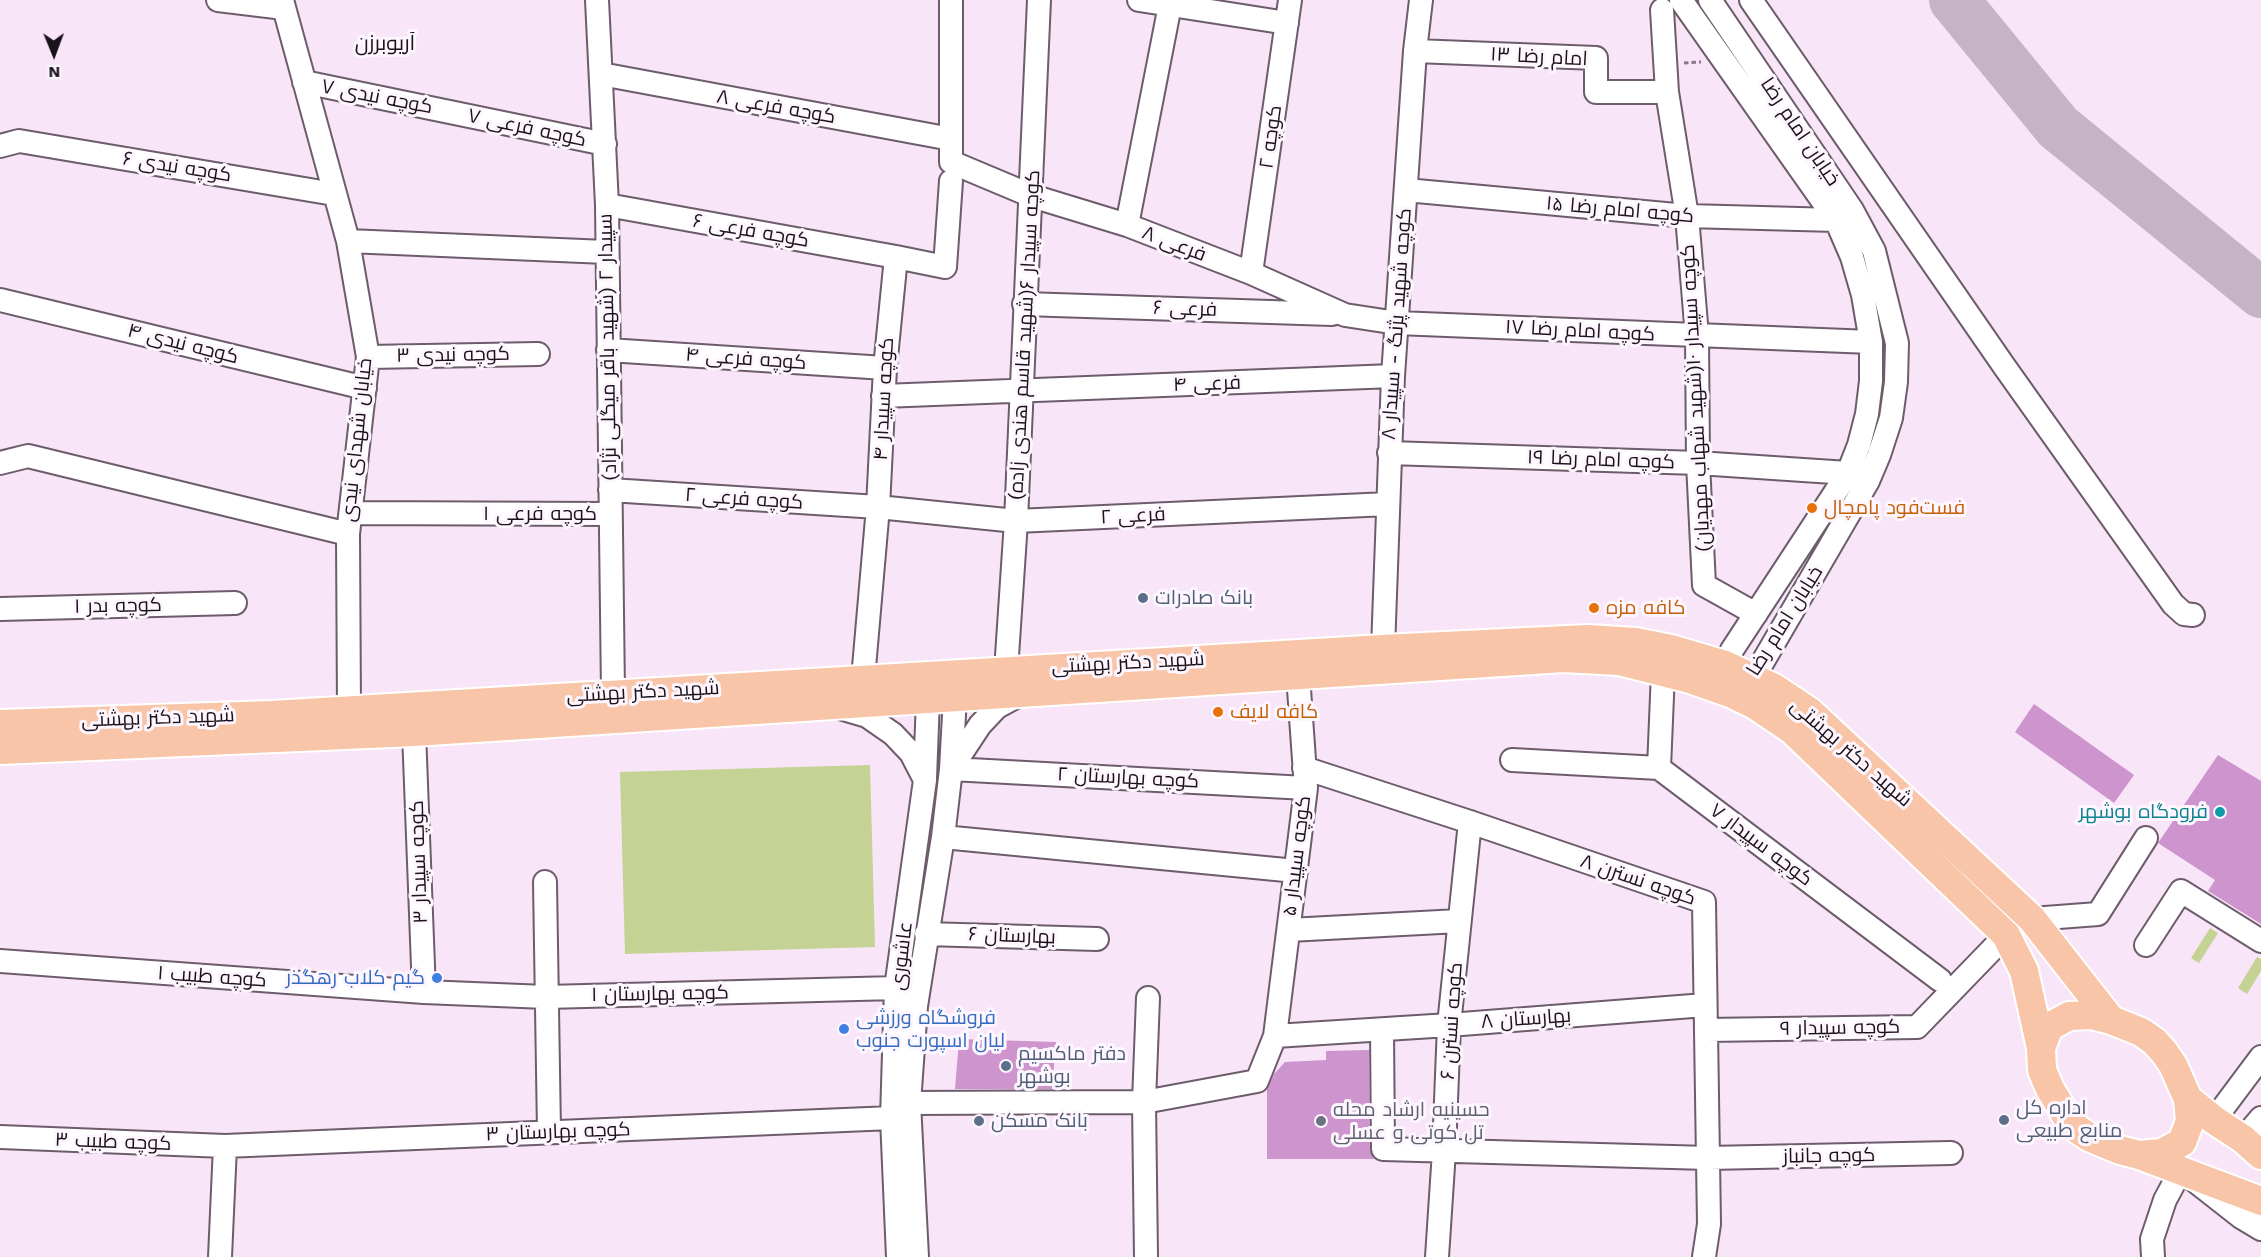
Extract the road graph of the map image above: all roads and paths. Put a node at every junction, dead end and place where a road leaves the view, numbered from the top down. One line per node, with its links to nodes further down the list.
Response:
1 (218, 0): 11 (street)
2 (597, 0): 17 (street, سپیدار ۲ (شهید باقر میگلی نژاد))
3 (951, 0): 21 (street)
4 (1039, 0): 27 (street, کوچه سپیدار ۶(شهید قاسم هندی زاده))
5 (1139, 0): 10 (street)
6 (1290, 0): 13 (street, کوچه ۲)
7 (1421, 0): 14 (street, کوچه شهید پژنگ - سپیدار ۸)
8 (1710, 0): 61 (street, خیابان امام رضا)
9 (1750, 0): 65 (street)
10 (1170, 3): 13 (street); 31 (street)
11 (283, 4): 18 (street, خیابان شهدای نیدی)
12 (1671, 5): 15 (street, خیابان امام رضا); 16 (street, کوچه سپیدار ۱۰(شهید شهاب مهدیان))
13 (1287, 23): 35 (street, کوچه ۲)
14 (1415, 51): 19 (street, امام رضا ۱۳); 25 (street, کوچه شهید پژنگ - سپیدار ۸)
15 (1724, 62): 16 (path); 30 (street, خیابان امام رضا)
16 (1665, 64): 19 (street, کوچه سپیدار ۱۰(شهید شهاب مهدیان))
17 (601, 74): 21 (street, کوچه فرعی ۸); 23 (street, سپیدار ۲ (شهید باقر میگلی نژاد))
18 (304, 82): 20 (street, کوچه نیدی ۷); 26 (street, خیابان شهدای نیدی)
19 (1667, 92): 29 (street, کوچه سپیدار ۱۰(شهید شهاب مهدیان))
20 (449, 111): 23 (street, کوچه فرعی ۷)
21 (951, 139): 24 (street)
22 (10, 144): 26 (street, کوچه نیدی ۶)
23 (605, 144): 28 (street, سپیدار ۲ (شهید باقر میگلی نژاد))
24 (951, 172): 27 (street, فرعی ۸); 34 (street)
25 (1406, 190): 29 (street, کوچه امام رضا ۱۵); 39 (street, کوچه شهید پژنگ - سپیدار ۸)
26 (334, 194): 32 (street, خیابان شهدای نیدی)
27 (1032, 196): 31 (street, فرعی ۸); 37 (street, کوچه سپیدار ۶(شهید قاسم هندی زاده))
28 (607, 205): 33 (street, سپیدار ۲ (شهید باقر میگلی نژاد)); 34 (street, کوچه فرعی ۶)
29 (1687, 216): 30 (street, کوچه امام رضا ۱۵); 40 (street, کوچه سپیدار ۱۰(شهید شهاب مهدیان))
30 (1836, 220): 41 (street, خیابان امام رضا)
31 (1127, 225): 35 (street, فرعی ۸)
32 (348, 242): 33 (street); 44 (street, خیابان شهدای نیدی)
33 (606, 252): 42 (street, سپیدار ۲ (شهید باقر میگلی نژاد))
34 (896, 257): 45 (street, کوچه سپیدار ۴)
35 (1251, 273): 38 (street, فرعی ۸)
36 (0, 300): 47 (street, کوچه نیدی ۴)
37 (1024, 304): 38 (street, فرعی ۶); 48 (street, کوچه سپیدار ۶(شهید قاسم هندی زاده))
38 (1345, 315): 39 (street, فرعی ۸)
39 (1397, 323): 40 (street, کوچه امام رضا ۱۷); 46 (street, کوچه شهید پژنگ - سپیدار ۸)
40 (1697, 336): 41 (street, کوچه امام رضا ۱۷); 52 (street, کوچه سپیدار ۱۰(شهید شهاب مهدیان))
41 (1871, 342): 53 (street, خیابان امام رضا)
42 (608, 350): 45 (street, کوچه فرعی ۴); 54 (street, سپیدار ۲ (شهید باقر میگلی نژاد))
43 (538, 354): 44 (street, کوچه نیدی ۳)
44 (368, 357): 47 (street, خیابان شهدای نیدی)
45 (885, 368): 49 (street, کوچه سپیدار ۴)
46 (1393, 376): 48 (street, فرعی ۴); 50 (street, کوچه شهید پژنگ - سپیدار ۸)
47 (365, 388): 60 (street, خیابان شهدای نیدی)
48 (1021, 392): 49 (street); 58 (street, کوچه سپیدار ۶(شهید قاسم هندی زاده))
49 (884, 396): 56 (street, کوچه سپیدار ۴)
50 (1389, 453): 52 (street, کوچه امام رضا ۱۹); 55 (street, کوچه شهید پژنگ - سپیدار ۸)
51 (0, 463): 60 (street, کوچه فرعی ۱)
52 (1698, 463): 53 (street, کوچه امام رضا ۱۹); 64 (street, کوچه سپیدار ۱۰(شهید شهاب مهدیان))
53 (1848, 473): 59 (street, خیابان امام رضا)
54 (610, 490): 56 (street, کوچه فرعی ۲); 57 (street, سپیدار ۲ (شهید باقر میگلی نژاد))
55 (1388, 504): 58 (street, فرعی ۲); 66 (street, کوچه شهید پژنگ - سپیدار ۸)
56 (878, 507): 58 (street, فرعی ۲); 72 (street, کوچه سپیدار ۴)
57 (609, 514): 60 (street, کوچه فرعی ۱); 76 (street, سپیدار ۲ (شهید باقر میگلی نژاد))
58 (1016, 521): 68 (street, کوچه سپیدار ۶(شهید قاسم هندی زاده))
59 (1815, 521): 61 (street); 64 (street, خیابان امام رضا)
60 (350, 523): 78 (street, خیابان شهدای نیدی)
61 (1838, 534): 71 (street, خیابان امام رضا)
62 (236, 603): 63 (street, کوچه بدر ۱)
63 (0, 609)
64 (1756, 614): 67 (street, خیابان امام رضا)
65 (2193, 615)
66 (1383, 649): 67 (main road, شهید دکتر بهشتی); 68 (main road, شهید دکتر بهشتی)
67 (1725, 664): 71 (main road, شهید دکتر بهشتی); 75 (street, خیابان امام رضا)
68 (1006, 671): 73 (main road, شهید دکتر بهشتی)
69 (1663, 672): 70 (main road, شهید دکتر بهشتی); 75 (main road, شهید دکتر بهشتی); 83 (street)
70 (1298, 675): 74 (main road, شهید دکتر بهشتی); 85 (street, کوچه سپیدار ۵)
71 (1754, 677): 75 (street, خیابان امام رضا); 93 (main road, شهید دکتر بهشتی)
72 (863, 679): 73 (main road, شهید دکتر بهشتی); 76 (main road, شهید دکتر بهشتی)
73 (941, 690): 74 (main road, شهید دکتر بهشتی); 77 (main road, شهید دکتر بهشتی); 84 (street); 86 (street, عاشوری)
74 (1023, 693): 84 (street, عاشوری)
75 (1730, 693): 97 (main road, شهید دکتر بهشتی)
76 (613, 694): 78 (main road, شهید دکتر بهشتی)
77 (833, 705): 80 (main road, شهید دکتر بهشتی); 86 (street)
78 (349, 710): 79 (main road, شهید دکتر بهشتی)
79 (0, 724)
80 (414, 732): 81 (main road, شهید دکتر بهشتی); 104 (street, کوچه سپیدار ۳)
81 (0, 750)
82 (1512, 760): 83 (street)
83 (1659, 768): 102 (street, کوچه سپیدار ۷)
84 (951, 769): 85 (street, کوچه بهارستان ۲); 87 (street, عاشوری)
85 (1305, 778): 88 (street, کوچه نسترن ۸); 91 (street, کوچه سپیدار ۵)
86 (924, 790): 87 (street); 103 (street, عاشوری)
87 (948, 802): 89 (street, عاشوری)
88 (1470, 822): 94 (street, کوچه نسترن ۶); 107 (street, کوچه نسترن ۸)
89 (943, 837): 91 (street); 96 (street, عاشوری)
90 (2146, 837): 93 (street)
91 (1296, 871): 95 (street, کوچه سپیدار ۵)
92 (546, 882): 105 (street)
93 (2032, 919): 108 (main road, شهید دکتر بهشتی)
94 (1460, 921): 95 (street); 109 (street, کوچه نسترن ۶)
95 (1289, 930): 112 (street, کوچه سپیدار ۵)
96 (926, 934): 98 (street, بهارستان ۶); 117 (street, عاشوری)
97 (2006, 934): 111 (street, کوچه سپیدار ۹); 113 (main road, شهید دکتر بهشتی)
98 (1097, 939)
99 (2261, 941): 100 (street)
100 (2146, 945)
101 (0, 961): 104 (street, کوچه طبیب ۱)
102 (1940, 980)
103 (896, 988): 105 (street, کوچه بهارستان ۱); 118 (street, عاشوری)
104 (424, 992): 105 (street, کوچه بهارستان ۱)
105 (546, 997): 120 (street)
106 (1148, 998): 116 (street)
107 (1706, 1005): 109 (street, بهارستان ۸); 111 (street, کوچه نسترن ۸)
108 (2111, 1020): 113 (main road); 115 (main road)
109 (1449, 1025): 110 (street, بهارستان ۸); 124 (street, کوچه نسترن ۶)
110 (1382, 1030): 112 (street, بهارستان ۸); 124 (street, کوچه جانباز)
111 (1706, 1030): 127 (street, کوچه نسترن ۸)
112 (1275, 1036): 116 (street, کوچه سپیدار ۵)
113 (2041, 1048): 126 (main road)
114 (2261, 1058): 119 (street)
115 (2188, 1099): 119 (main road); 126 (main road)
116 (1144, 1102): 117 (street); 134 (street)
117 (909, 1103): 133 (street, عاشوری)
118 (892, 1119): 120 (street, کوچه بهارستان ۳); 132 (street, عاشوری)
119 (2214, 1120): 122 (main road)
120 (549, 1132): 123 (street, کوچه بهارستان ۳)
121 (0, 1137): 123 (street, کوچه طبیب ۳)
122 (2256, 1140)
123 (225, 1146): 131 (street)
124 (1444, 1151): 127 (street, کوچه جانباز); 135 (street, کوچه نسترن ۶)
125 (1951, 1153): 127 (street, کوچه جانباز)
126 (2139, 1155): 128 (main road)
127 (1708, 1158): 136 (street, کوچه نسترن ۸)
128 (2181, 1170): 129 (main road); 130 (street); 137 (street)
129 (2261, 1202)
130 (2261, 1228)
131 (220, 1257)
132 (898, 1257)
133 (917, 1257)
134 (1146, 1257)
135 (1437, 1257)
136 (1704, 1257)
137 (2153, 1257)

